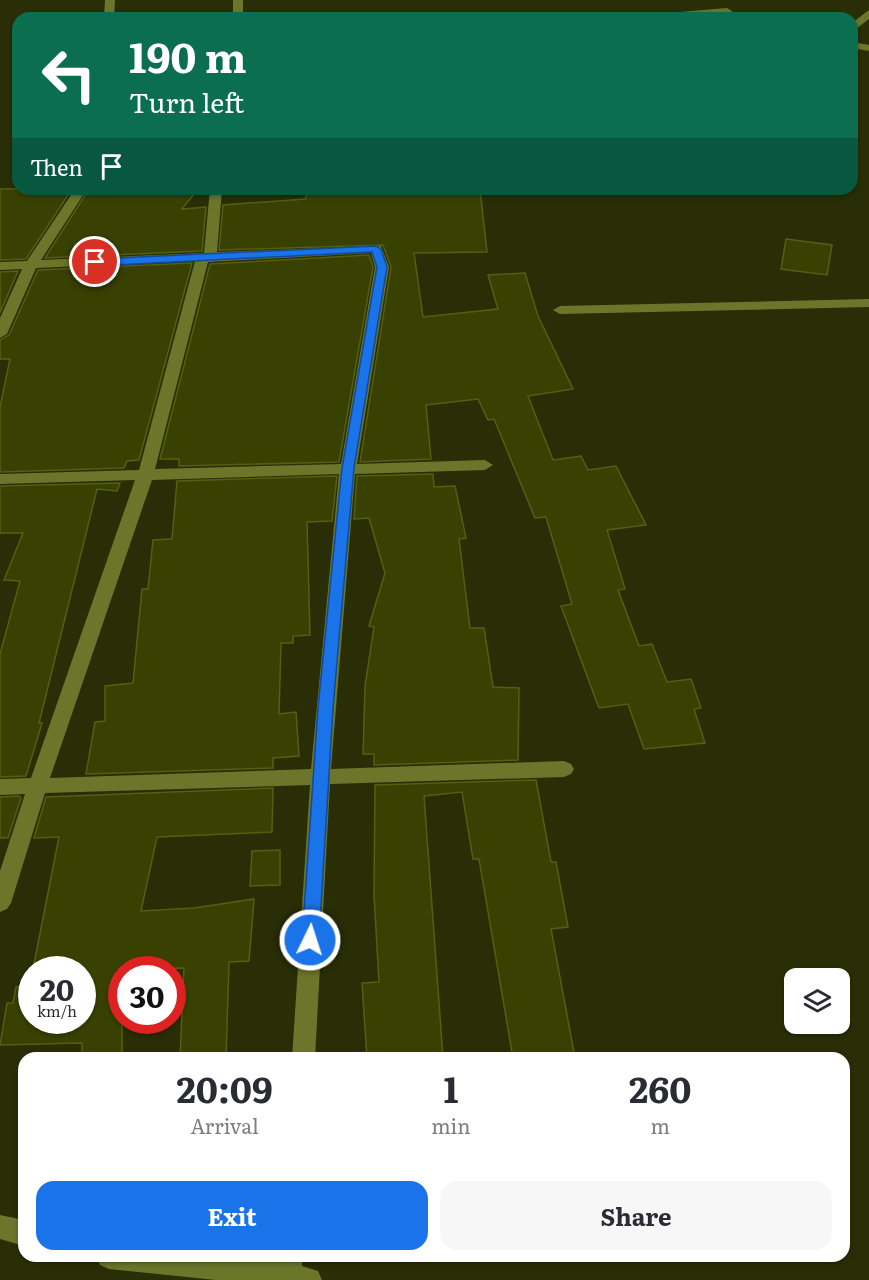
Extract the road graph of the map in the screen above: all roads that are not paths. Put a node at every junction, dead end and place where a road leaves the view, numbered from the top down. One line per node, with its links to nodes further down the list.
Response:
1 (717, 0): 2 (street)
2 (729, 12)
3 (869, 13): 4 (street)
4 (858, 23)
5 (77, 195): 8 (street)
6 (215, 195): 7 (street)
7 (206, 258): 8 (street); 14 (street); 15 (street)
8 (31, 265): 9 (street); 12 (street)
9 (0, 266)
10 (869, 303): 11 (street)
11 (560, 310)
12 (0, 334)
13 (485, 465): 14 (street)
14 (348, 468): 15 (street); 18 (street)
15 (145, 476): 16 (street); 19 (street)
16 (0, 479)
17 (564, 769): 18 (street)
18 (321, 775): 19 (street); 22 (street)
19 (38, 785): 20 (street); 21 (street)
20 (0, 787)
21 (0, 903)
22 (303, 1052)
23 (0, 1227): 24 (street)
24 (18, 1232)
25 (189, 1262): 26 (street)
26 (296, 1270)

